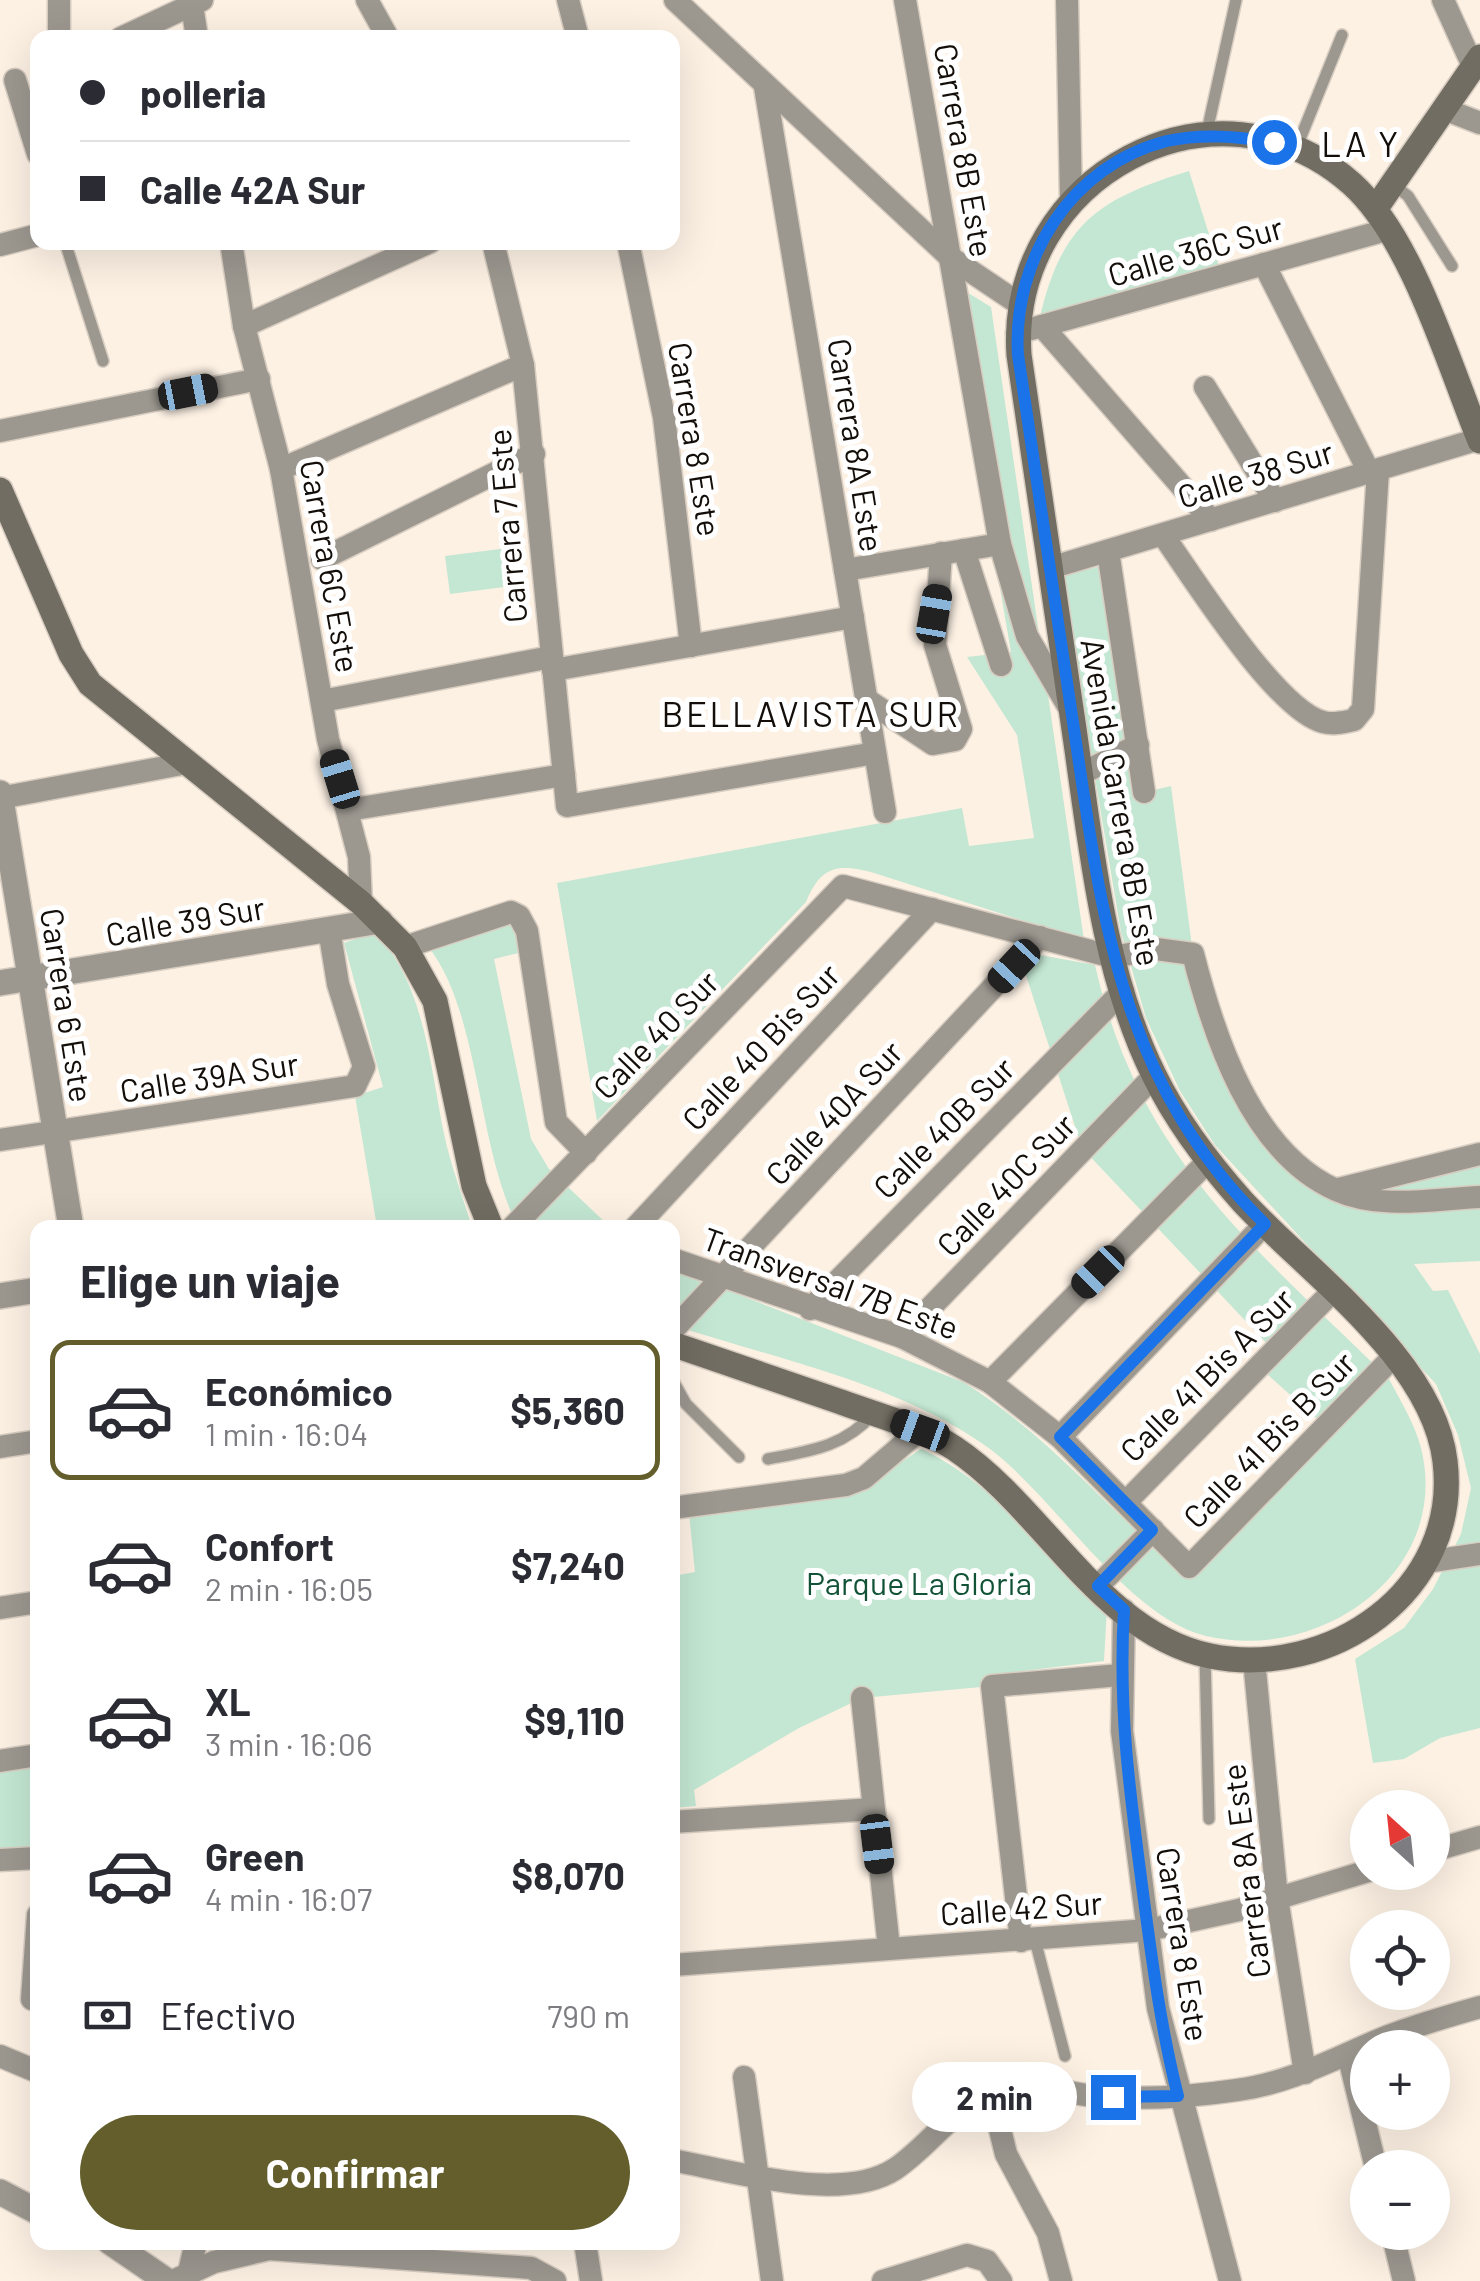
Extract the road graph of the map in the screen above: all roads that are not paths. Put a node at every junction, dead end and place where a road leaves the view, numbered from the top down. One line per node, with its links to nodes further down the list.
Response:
1 (59, 0): 10 (street)
2 (368, 0): 13 (street)
3 (568, 0): 14 (street)
4 (675, 0): 18 (street)
5 (905, 0): 34 (street, Carrera 8B Este)
6 (1067, 0): 25 (street)
7 (1236, 0): 22 (lane)
8 (1443, 0): 16 (street)
9 (197, 2): 11 (street); 12 (street)
10 (59, 30)
11 (137, 30)
12 (197, 30)
13 (384, 30)
14 (576, 30)
15 (1342, 35): 23 (lane)
16 (1477, 62): 19 (main road)
17 (17, 79): 21 (street)
18 (766, 88): 34 (street); 58 (street, Carrera 8A Este)
19 (1444, 109): 20 (street); 24 (main road)
20 (1480, 123)
21 (30, 125)
22 (1206, 136): 23 (main road, Avenida Carrera 8B Este); 25 (main road, Avenida Carrera 8B Este)
23 (1296, 149): 26 (main road, Avenida Carrera 8B Este)
24 (1393, 184): 26 (main road); 36 (lane)
25 (1071, 200): 37 (main road, Avenida Carrera 8B Este)
26 (1383, 219): 35 (street, Calle 36C Sur); 45 (main road)
27 (30, 237): 28 (street)
28 (0, 245)
29 (68, 250): 40 (lane)
30 (232, 250): 38 (street, Carrera 6C Este)
31 (412, 250): 38 (street)
32 (495, 250): 41 (street, Carrera 7 Este)
33 (630, 250): 60 (street, Carrera 8 Este)
34 (951, 258): 37 (street); 53 (street, Carrera 8B Este)
35 (1264, 264): 39 (street, Calle 36C Sur); 48 (street)
36 (1452, 266)
37 (1018, 303): 39 (main road, Avenida Carrera 8B Este)
38 (244, 326): 42 (street, Carrera 6C Este)
39 (1029, 329): 51 (street); 57 (main road, Avenida Carrera 8B Este)
40 (103, 362)
41 (523, 365): 46 (street, Carrera 7 Este); 47 (street)
42 (259, 378): 44 (street); 47 (street, Carrera 6C Este)
43 (1205, 387): 50 (street)
44 (0, 432)
45 (1480, 440): 48 (street, Calle 38 Sur)
46 (534, 454): 56 (street); 61 (street, Carrera 7 Este)
47 (282, 470): 64 (street, Carrera 6C Este)
48 (1374, 471): 50 (street, Calle 38 Sur); 52 (street)
49 (0, 490): 68 (main road)
50 (1275, 500): 51 (street, Calle 38 Sur)
51 (1211, 520): 52 (street, Calle 38 Sur)
52 (1163, 534): 54 (street, Calle 38 Sur)
53 (1000, 544): 55 (street); 65 (street, Carrera 8B Este)
54 (1108, 551): 57 (street, Calle 38 Sur); 66 (street)
55 (952, 552): 58 (street); 62 (street); 63 (street)
56 (322, 559)
57 (1050, 568): 65 (main road, Avenida Carrera 8B Este)
58 (845, 570): 59 (street, Carrera 8A Este)
59 (853, 617): 60 (street); 63 (street, Carrera 8A Este)
60 (691, 646): 61 (street)
61 (552, 663): 64 (street); 70 (street, Carrera 7 Este)
62 (1001, 665)
63 (866, 700): 67 (street, Carrera 8A Este)
64 (322, 701): 73 (street, Carrera 6C Este)
65 (1072, 711): 69 (main road, Avenida Carrera 8B Este)
66 (1138, 745): 69 (street); 71 (street)
67 (876, 753): 70 (street, Carrera 7 Este); 74 (street, Carrera 8A Este)
68 (187, 764): 72 (street); 75 (main road)
69 (1081, 774): 81 (main road, Avenida Carrera 8B Este)
70 (564, 775): 73 (street)
71 (1144, 792)
72 (0, 796): 82 (street, Carrera 6 Este)
73 (348, 810): 75 (street, Carrera 6C Este)
74 (885, 812)
75 (361, 902): 77 (main road)
76 (932, 909): 79 (street); 88 (street, Calle 40 Sur); 96 (street, Calle 40 Bis Sur)
77 (380, 920): 78 (street, Calle 39 Sur); 80 (main road)
78 (329, 929): 82 (street, Calle 39 Sur); 86 (street, Calle 39A Sur)
79 (1040, 937): 81 (street); 99 (street, Calle 40A Sur)
80 (404, 946): 88 (street); 94 (main road)
81 (1113, 957): 84 (main road, Avenida Carrera 8B Este); 91 (street)
82 (32, 979): 83 (street, Calle 39 Sur); 86 (street, Carrera 6 Este)
83 (0, 984)
84 (1123, 991): 85 (main road, Avenida Carrera 8B Este); 103 (street, Calle 40B Sur)
85 (1154, 1076): 90 (main road, Avenida Carrera 8B Este); 105 (street, Calle 40C Sur)
86 (56, 1132): 87 (street, Calle 39A Sur); 93 (street, Carrera 6 Este)
87 (0, 1140)
88 (586, 1152): 95 (street, Calle 40 Sur)
89 (1480, 1154): 91 (street)
90 (1208, 1161): 97 (main road, Avenida Carrera 8B Este); 108 (street)
91 (1336, 1190): 92 (street)
92 (1480, 1197)
93 (70, 1220)
94 (488, 1220)
95 (520, 1220)
96 (643, 1220)
97 (1265, 1224): 101 (main road, Avenida Carrera 8B Este); 112 (street)
98 (680, 1261): 99 (street, Transversal 7B Este)
99 (723, 1277): 103 (street, Transversal 7B Este); 104 (street, Calle 40A Sur)
100 (30, 1291): 102 (street)
101 (1332, 1292): 107 (main road, Avenida Carrera 8B Este); 117 (street, Calle 41 Bis A Sur)
102 (0, 1296)
103 (810, 1309): 105 (street, Transversal 7B Este)
104 (680, 1323)
105 (902, 1337): 108 (street, Transversal 7B Este)
106 (680, 1347): 110 (main road, Avenida Carrera 8B Este)
107 (1394, 1356): 121 (main road, Avenida Carrera 8B Este); 122 (street, Calle 41 Bis B Sur)
108 (990, 1382): 112 (street, Transversal 7B Este)
109 (680, 1393): 115 (lane)
110 (873, 1414): 111 (main road, Avenida Carrera 8B Este); 116 (lane)
111 (920, 1430): 118 (street); 123 (main road, Avenida Carrera 8B Este)
112 (1060, 1437): 117 (street, Transversal 7B Este)
113 (30, 1442): 114 (street)
114 (0, 1446)
115 (739, 1457)
116 (768, 1460)
117 (1126, 1502): 119 (street, Transversal 7B Este)
118 (680, 1507)
119 (1152, 1530): 122 (street, Transversal 7B Este); 123 (street)
120 (1480, 1554): 121 (street)
121 (1426, 1562): 128 (main road, Avenida Carrera 8B Este)
122 (1189, 1568)
123 (1098, 1586): 126 (main road, Avenida Carrera 8B Este)
124 (30, 1603): 125 (street)
125 (0, 1608)
126 (1124, 1610): 127 (main road, Avenida Carrera 8B Este); 129 (street, Carrera 8 Este)
127 (1205, 1655): 128 (main road, Avenida Carrera 8B Este); 134 (lane)
128 (1254, 1660): 141 (street, Carrera 8A Este)
129 (1120, 1675): 142 (street, Carrera 8 Este); 143 (street)
130 (862, 1698): 133 (street)
131 (30, 1756): 132 (street)
132 (0, 1760)
133 (872, 1809): 135 (street); 144 (street)
134 (1209, 1819)
135 (680, 1821)
136 (1480, 1837): 137 (street)
137 (1450, 1846)
138 (0, 1860): 139 (street)
139 (30, 1863)
140 (1350, 1876): 141 (street, Calle 42 Sur)
141 (1277, 1898): 142 (street, Calle 42 Sur); 151 (street, Carrera 8A Este)
142 (1148, 1930): 143 (street, Calle 42 Sur); 154 (street, Carrera 8 Este)
143 (1028, 1940): 144 (street, Calle 42 Sur); 149 (lane)
144 (890, 1948): 145 (street, Calle 42 Sur)
145 (680, 1964)
146 (1479, 2012): 147 (street)
147 (1348, 2054): 151 (street); 155 (street)
148 (0, 2056): 150 (street)
149 (1065, 2056)
150 (30, 2069)
151 (1305, 2073): 154 (street)
152 (744, 2077): 157 (street)
153 (991, 2093): 154 (street); 157 (street); 172 (street)
154 (1178, 2096): 173 (street, Carrera 8 Este)
155 (1372, 2150)
156 (680, 2161): 157 (street)
157 (760, 2176): 169 (street)
158 (0, 2192): 159 (street)
159 (30, 2208)
160 (125, 2250): 166 (street)
161 (192, 2250): 166 (street)
162 (269, 2250): 166 (street)
163 (404, 2250): 167 (street)
164 (586, 2250): 168 (street)
165 (1396, 2250): 174 (street)
166 (177, 2278)
167 (555, 2281)
168 (591, 2281)
169 (772, 2281)
170 (883, 2281): 171 (street)
171 (1001, 2281)
172 (1061, 2281)
173 (1230, 2281)
174 (1404, 2281)

